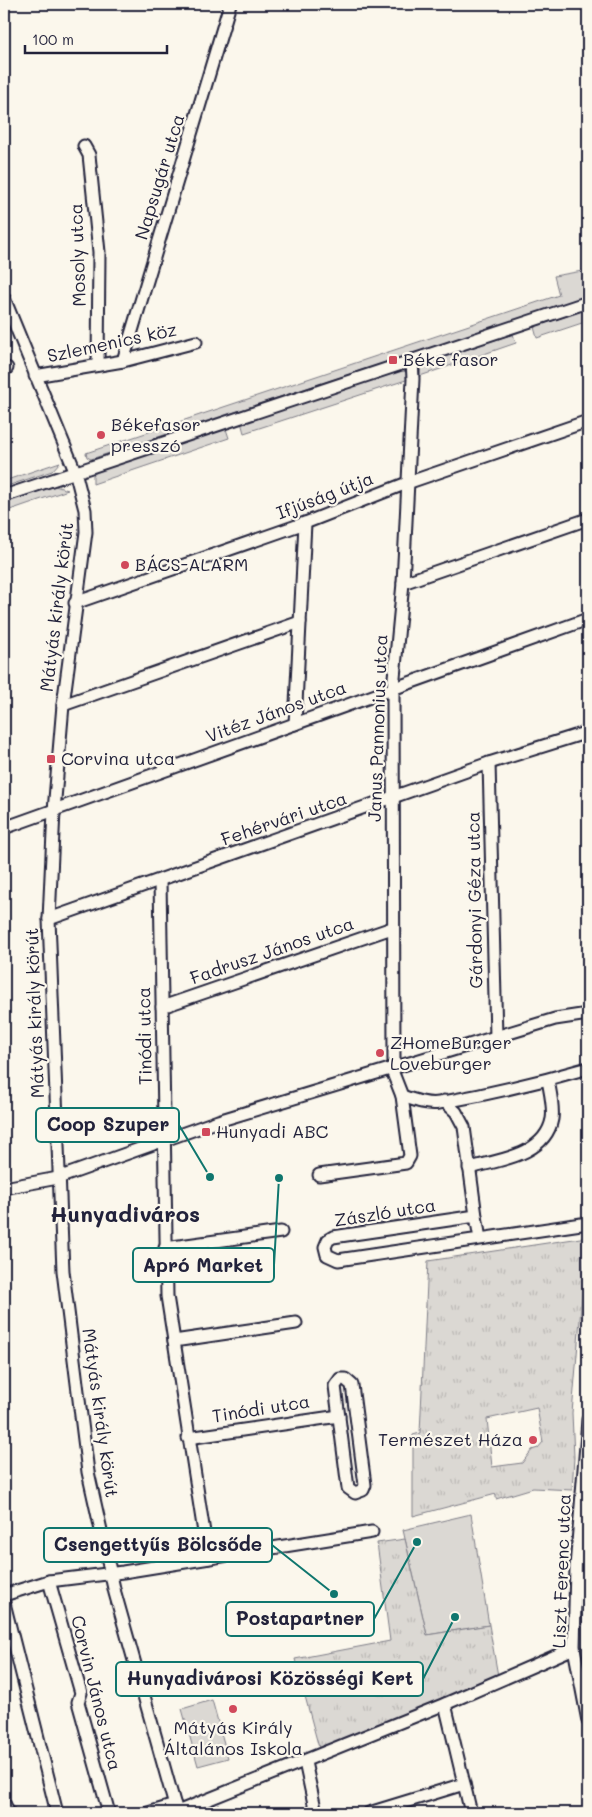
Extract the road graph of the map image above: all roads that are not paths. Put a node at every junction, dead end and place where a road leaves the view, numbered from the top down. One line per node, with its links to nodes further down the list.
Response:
1 (230, 4): 7 (street, Napsugár utca)
2 (84, 146): 8 (street, Mosoly utca)
3 (4, 298): 9 (street, Mátyás király körút)
4 (588, 302): 6 (street)
5 (196, 342): 7 (street, Szlemenics köz)
6 (412, 360): 11 (street); 12 (street, Janus Pannonius utca)
7 (123, 361): 8 (street, Szlemenics köz)
8 (98, 365): 9 (street, Szlemenics köz)
9 (35, 376): 11 (street, Mátyás király körút)
10 (588, 421): 12 (street, Ifjúság útja)
11 (75, 471): 13 (street); 17 (street, Mátyás király körút)
12 (407, 484): 15 (street, Ifjúság útja); 16 (street, Janus Pannonius utca)
13 (4, 496)
14 (588, 519): 16 (street)
15 (305, 523): 17 (street, Ifjúság útja); 19 (street)
16 (403, 583): 20 (street, Janus Pannonius utca)
17 (75, 603): 21 (street, Mátyás király körút)
18 (588, 619): 20 (street, Vitéz János utca)
19 (300, 622): 21 (street); 22 (street)
20 (393, 688): 22 (street, Vitéz János utca); 25 (street, Janus Pannonius utca)
21 (63, 705): 26 (street, Mátyás király körút)
22 (295, 724): 26 (street, Vitéz János utca)
23 (588, 732): 24 (street, Fehérvári utca)
24 (489, 763): 25 (street, Fehérvári utca); 33 (street, Gárdonyi Géza utca)
25 (393, 799): 28 (street, Fehérvári utca); 30 (street, Janus Pannonius utca)
26 (54, 811): 27 (street, Vitéz János utca); 29 (street, Mátyás király körút)
27 (4, 828)
28 (160, 881): 29 (street, Fehérvári utca); 31 (street, Tinódi utca)
29 (49, 920): 42 (street, Mátyás király körút)
30 (392, 928): 31 (street, Fadrusz János utca); 34 (street, Janus Pannonius utca)
31 (162, 1007): 39 (street, Tinódi utca)
32 (588, 1014): 33 (street)
33 (496, 1037): 34 (street)
34 (393, 1068): 37 (street); 39 (street)
35 (588, 1068): 36 (street)
36 (548, 1080): 38 (street); 40 (street)
37 (402, 1096): 38 (street); 41 (street)
38 (444, 1101): 40 (street)
39 (164, 1139): 42 (street); 48 (street, Tinódi utca)
40 (469, 1168): 44 (street)
41 (318, 1175)
42 (58, 1178): 43 (street); 57 (street, Mátyás király körút)
43 (4, 1188)
44 (475, 1210): 47 (street); 47 (street, Zászló utca)
45 (588, 1223): 47 (street, Zászló utca)
46 (282, 1232): 48 (street)
47 (480, 1239)
48 (165, 1248): 50 (street, Tinódi utca)
49 (296, 1323): 50 (street)
50 (174, 1341): 53 (street, Tinódi utca)
51 (339, 1416): 51 (street); 53 (street, Tinódi utca)
52 (588, 1420): 54 (street, Liszt Ferenc utca)
53 (188, 1438): 56 (street, Tinódi utca)
54 (588, 1438): 61 (street, Liszt Ferenc utca)
55 (372, 1532): 56 (street)
56 (208, 1558): 57 (street)
57 (110, 1572): 58 (street); 67 (street, Mátyás király körút)
58 (49, 1581): 59 (street); 70 (street, Corvin János utca)
59 (4, 1595)
60 (4, 1603): 69 (street)
61 (574, 1648): 62 (street); 63 (street, Liszt Ferenc utca)
62 (445, 1704): 64 (street); 65 (street)
63 (588, 1721)
64 (305, 1762): 67 (street); 72 (street)
65 (464, 1784): 73 (street); 74 (street)
66 (4, 1803): 68 (street)
67 (176, 1810): 71 (street)
68 (9, 1813)
69 (57, 1813)
70 (109, 1813)
71 (148, 1813)
72 (316, 1813)
73 (368, 1813)
74 (471, 1813)

